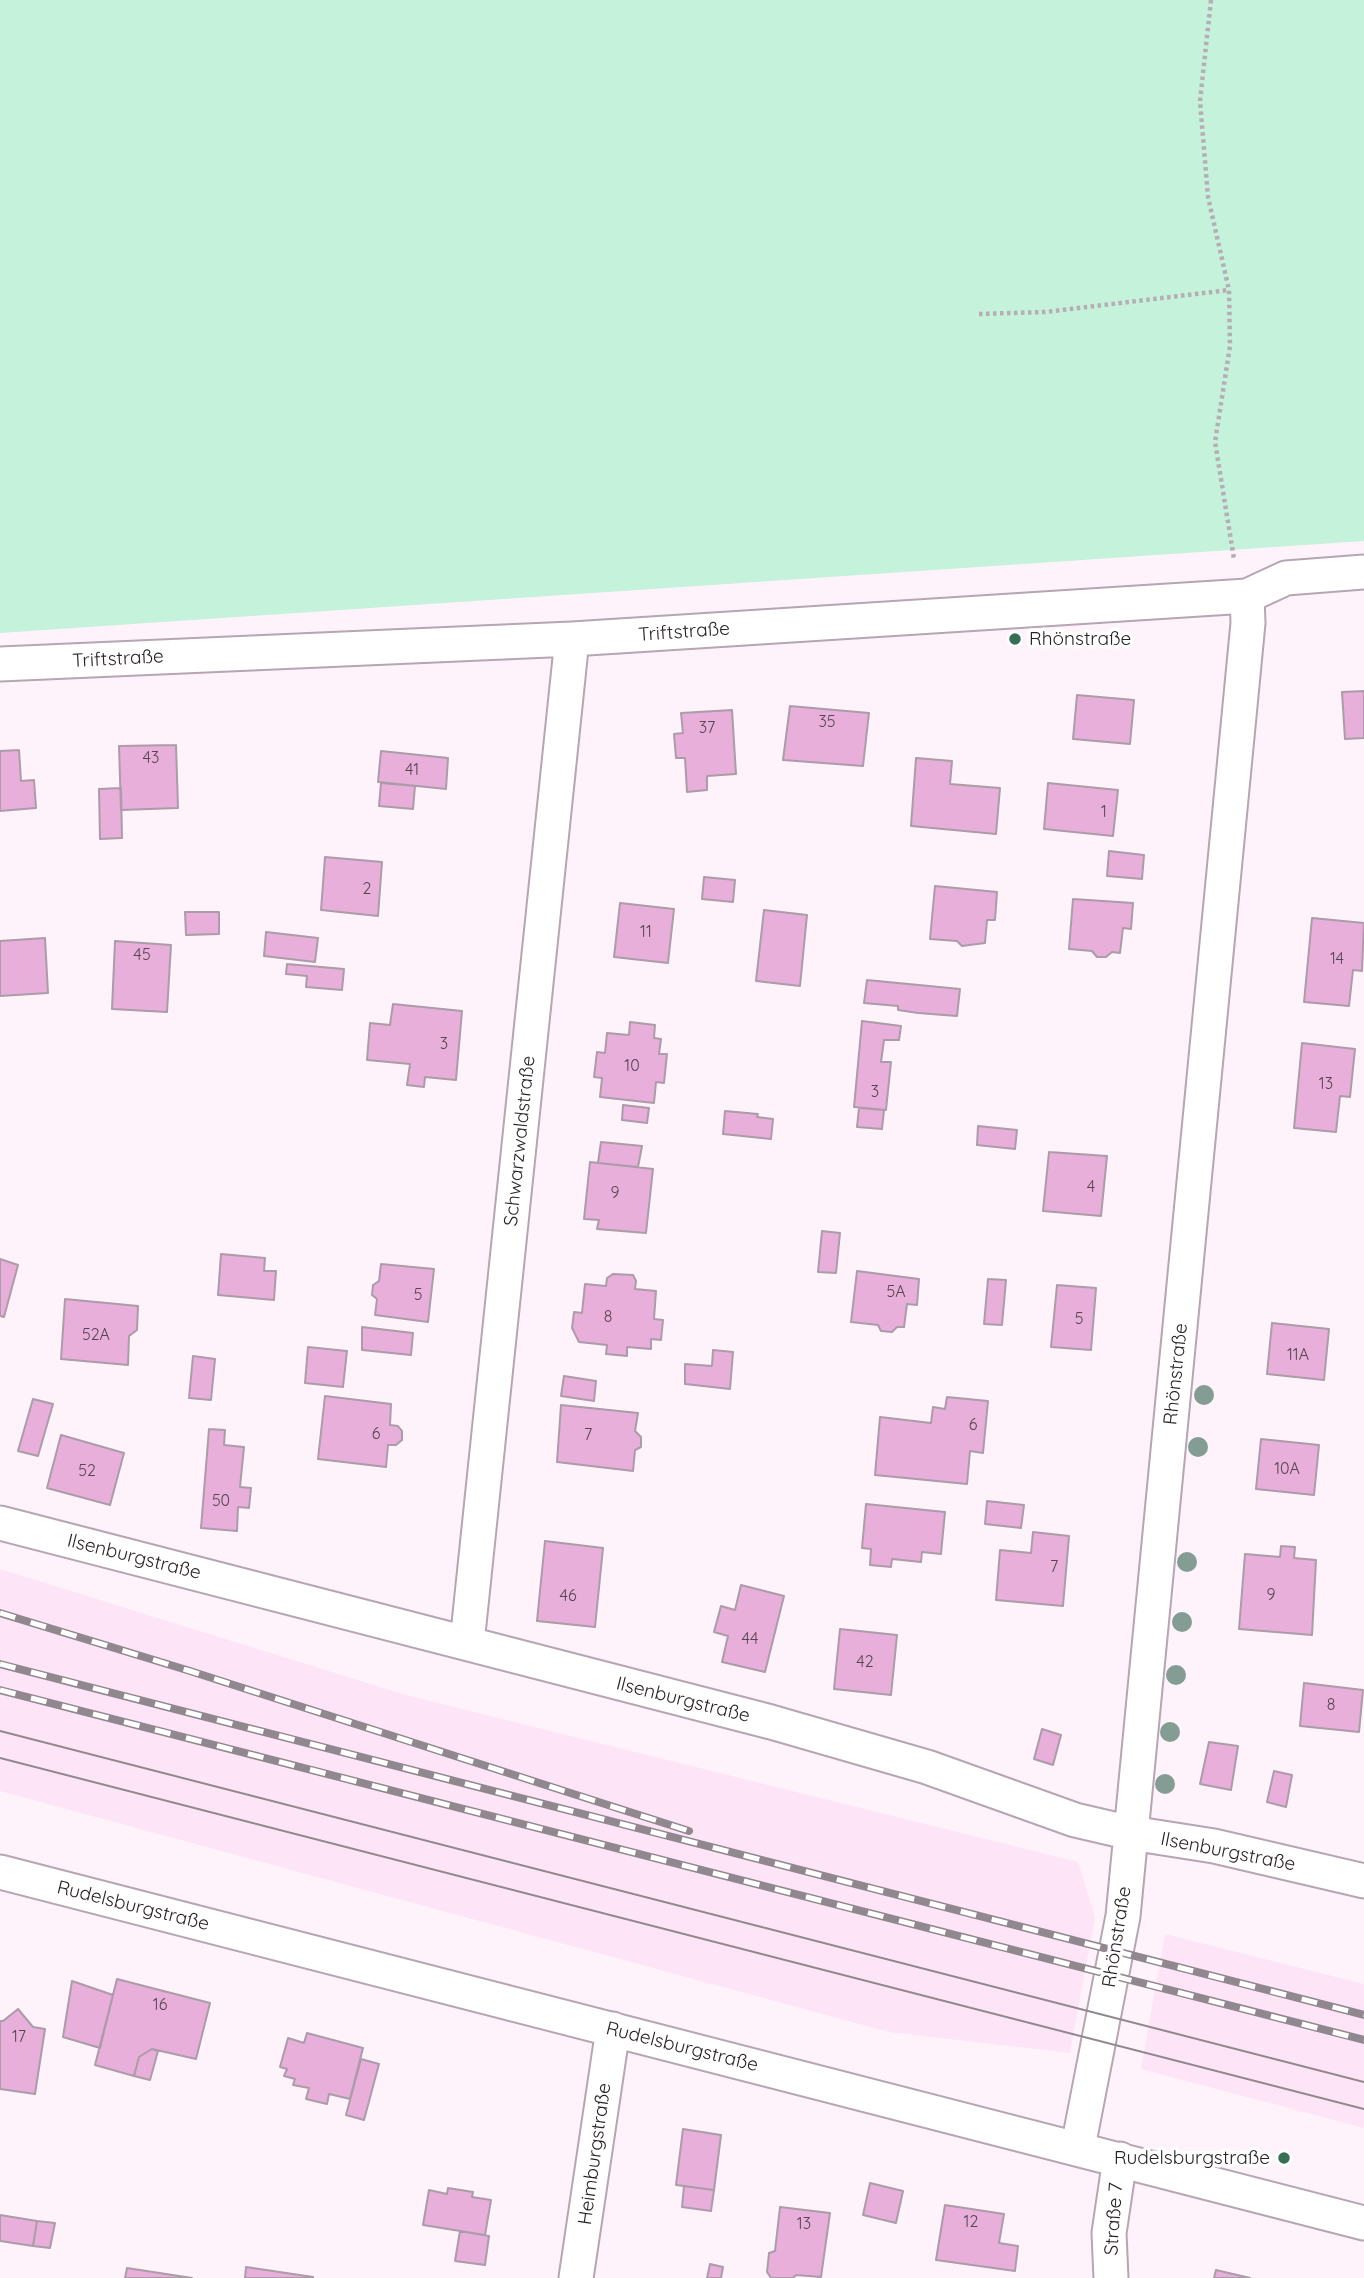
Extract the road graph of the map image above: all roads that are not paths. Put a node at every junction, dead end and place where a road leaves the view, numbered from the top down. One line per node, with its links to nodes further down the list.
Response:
1 (1364, 572): 2 (street, Triftstraße)
2 (1247, 596): 3 (street, Triftstraße); 7 (street, Rhönstraße)
3 (572, 639): 4 (street, Triftstraße); 6 (street, Schwarzwaldstraße)
4 (0, 664)
5 (0, 1523): 6 (street, Ilsenburgstraße)
6 (467, 1643): 7 (street, Ilsenburgstraße)
7 (1131, 1833): 9 (street, Ilsenburgstraße); 11 (street, Rhönstraße)
8 (0, 1872): 10 (street, Rudelsburgstraße)
9 (1364, 1881)
10 (613, 2029): 11 (street, Rudelsburgstraße); 14 (street, Heimburgstraße)
11 (1078, 2147): 12 (street, Rudelsburgstraße)
12 (1120, 2159): 13 (street, Rudelsburgstraße); 15 (street, Straße 7)
13 (1364, 2222)
14 (576, 2278)
15 (1111, 2278)

